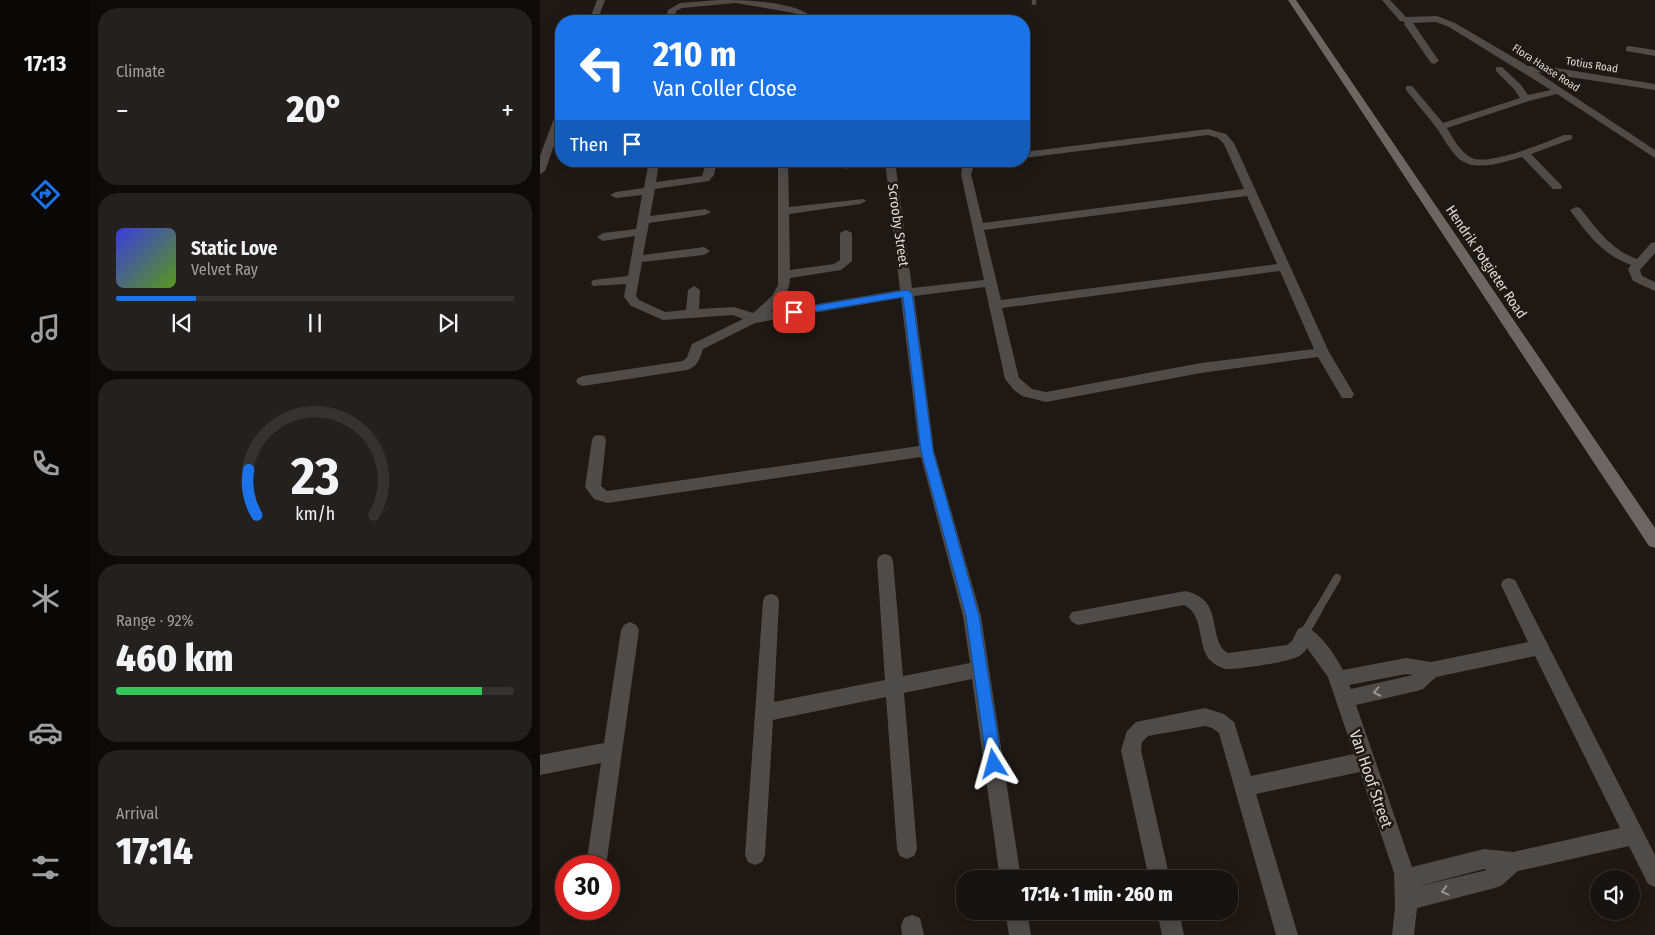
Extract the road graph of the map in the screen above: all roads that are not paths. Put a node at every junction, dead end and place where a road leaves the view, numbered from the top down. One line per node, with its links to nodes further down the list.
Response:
1 (601, 0): 4 (street)
2 (1292, 0): 63 (main road, Hendrik Potgieter Road)
3 (1386, 0): 7 (street)
4 (595, 15)
5 (671, 15): 6 (street)
6 (803, 15)
7 (1414, 21): 10 (street); 12 (street, Flora Haase Road)
8 (1629, 49): 9 (street)
9 (1655, 53)
10 (1434, 61)
11 (1499, 69): 16 (street)
12 (1526, 69): 13 (street, Totius Road); 15 (street, Flora Haase Road)
13 (1655, 87)
14 (1409, 88): 17 (street)
15 (1558, 91): 16 (street); 24 (street, Flora Haase Road)
16 (1526, 98): 17 (street)
17 (1441, 127): 21 (street)
18 (555, 131): 22 (street)
19 (1568, 137): 21 (street)
20 (555, 153): 22 (street)
21 (1524, 153): 31 (street)
22 (547, 154): 30 (street)
23 (1030, 154): 33 (street)
24 (1655, 155)
25 (653, 167): 32 (street)
26 (711, 167): 32 (street)
27 (783, 167): 37 (street)
28 (891, 167): 54 (street, Scrooby Street)
29 (968, 167): 40 (street)
30 (540, 171)
31 (1557, 187)
32 (649, 189): 34 (street); 39 (street)
33 (1250, 192): 40 (street); 47 (street)
34 (616, 195)
35 (860, 201): 37 (street)
36 (1576, 210): 46 (street)
37 (783, 211): 48 (street)
38 (705, 212): 39 (street)
39 (643, 226): 42 (street); 45 (street)
40 (979, 227): 51 (street)
41 (846, 233): 48 (street)
42 (604, 237)
43 (1655, 246): 46 (street)
44 (704, 251): 45 (street)
45 (637, 259): 49 (street)
46 (1638, 263): 52 (street)
47 (1284, 267): 55 (street); 58 (street)
48 (784, 275): 57 (street)
49 (634, 279): 50 (street); 56 (street)
50 (597, 283)
51 (989, 283): 54 (street); 55 (street)
52 (1655, 287)
53 (694, 290): 56 (street)
54 (907, 293): 57 (street); 62 (street, Scrooby Street)
55 (994, 305): 58 (street)
56 (692, 314): 57 (street)
57 (756, 319): 59 (street)
58 (1322, 352): 60 (street)
59 (582, 381)
60 (1347, 394)
61 (599, 440): 62 (street)
62 (927, 451): 72 (street, Scrooby Street)
63 (1655, 541)
64 (885, 561): 75 (street)
65 (1337, 578): 70 (lane)
66 (1509, 585): 71 (street)
67 (771, 601): 77 (street)
68 (1078, 617): 70 (street)
69 (630, 630): 78 (street)
70 (1304, 634): 74 (street, Van Hoof Street)
71 (1540, 647): 73 (street); 82 (street)
72 (980, 668): 75 (street); 87 (street, Scrooby Street)
73 (1431, 670): 74 (street); 76 (street, one-way to 76)
74 (1338, 679): 76 (street, Van Hoof Street)
75 (894, 686): 77 (street); 83 (street)
76 (1345, 699): 79 (street, Van Hoof Street)
77 (765, 713): 85 (street)
78 (613, 751): 80 (street); 84 (street)
79 (1365, 761): 81 (street); 90 (street, Van Hoof Street)
80 (540, 765)
81 (1245, 788): 88 (street); 96 (street)
82 (1634, 834): 86 (street); 89 (street)
83 (907, 849)
84 (598, 855)
85 (755, 855)
86 (1513, 862): 90 (street); 91 (street, one-way to 91)
87 (1010, 870)
88 (1158, 870)
89 (1655, 877)
90 (1405, 879): 91 (street, Van Hoof Street)
91 (1406, 900): 97 (street, Van Hoof Street)
92 (1018, 920): 94 (street)
93 (1170, 920): 95 (street)
94 (1020, 935)
95 (1173, 935)
96 (1287, 935)
97 (1403, 935)

